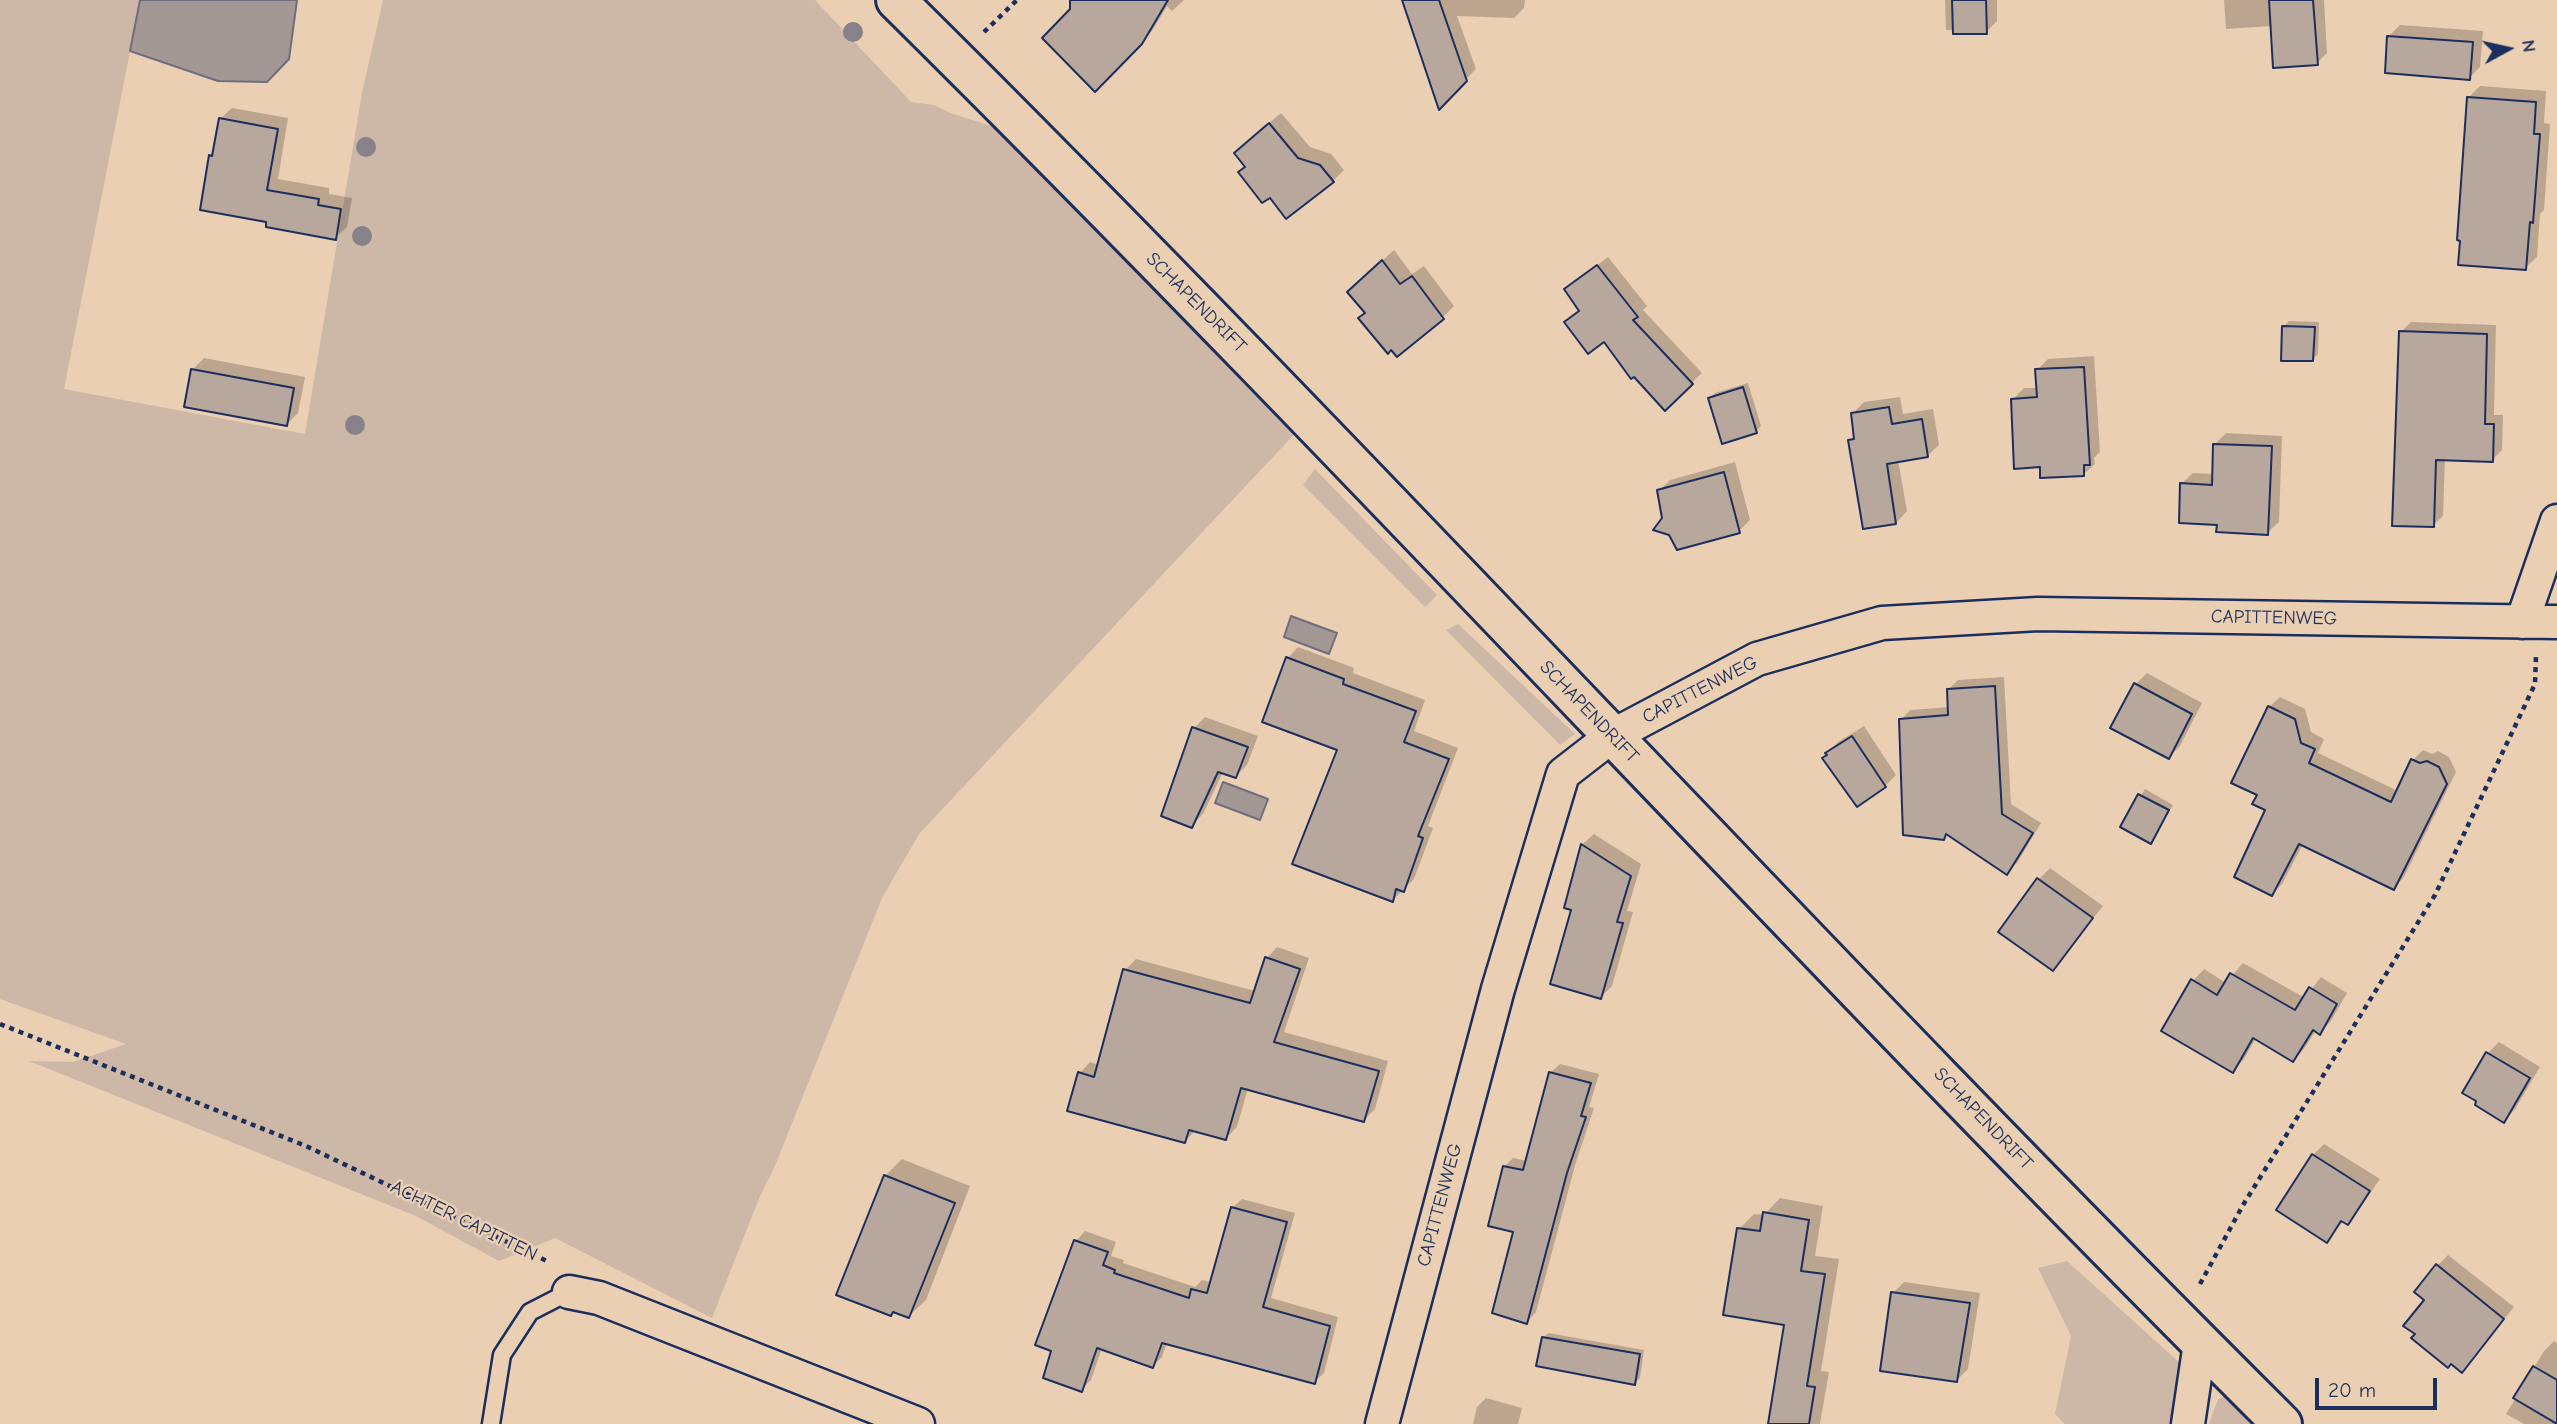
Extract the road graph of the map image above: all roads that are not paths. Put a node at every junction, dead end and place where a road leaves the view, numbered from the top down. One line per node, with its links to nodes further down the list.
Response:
1 (896, 0): 4 (street, SCHAPENDRIFT)
2 (2557, 521): 3 (street)
3 (2539, 622): 4 (street, CAPITTENWEG)
4 (1612, 736): 6 (street, SCHAPENDRIFT); 9 (street, CAPITTENWEG)
5 (569, 1292): 7 (lane); 8 (street)
6 (2190, 1332): 10 (street); 11 (street, SCHAPENDRIFT)
7 (491, 1424)
8 (918, 1424)
9 (1382, 1424)
10 (2188, 1424)
11 (2282, 1424)

